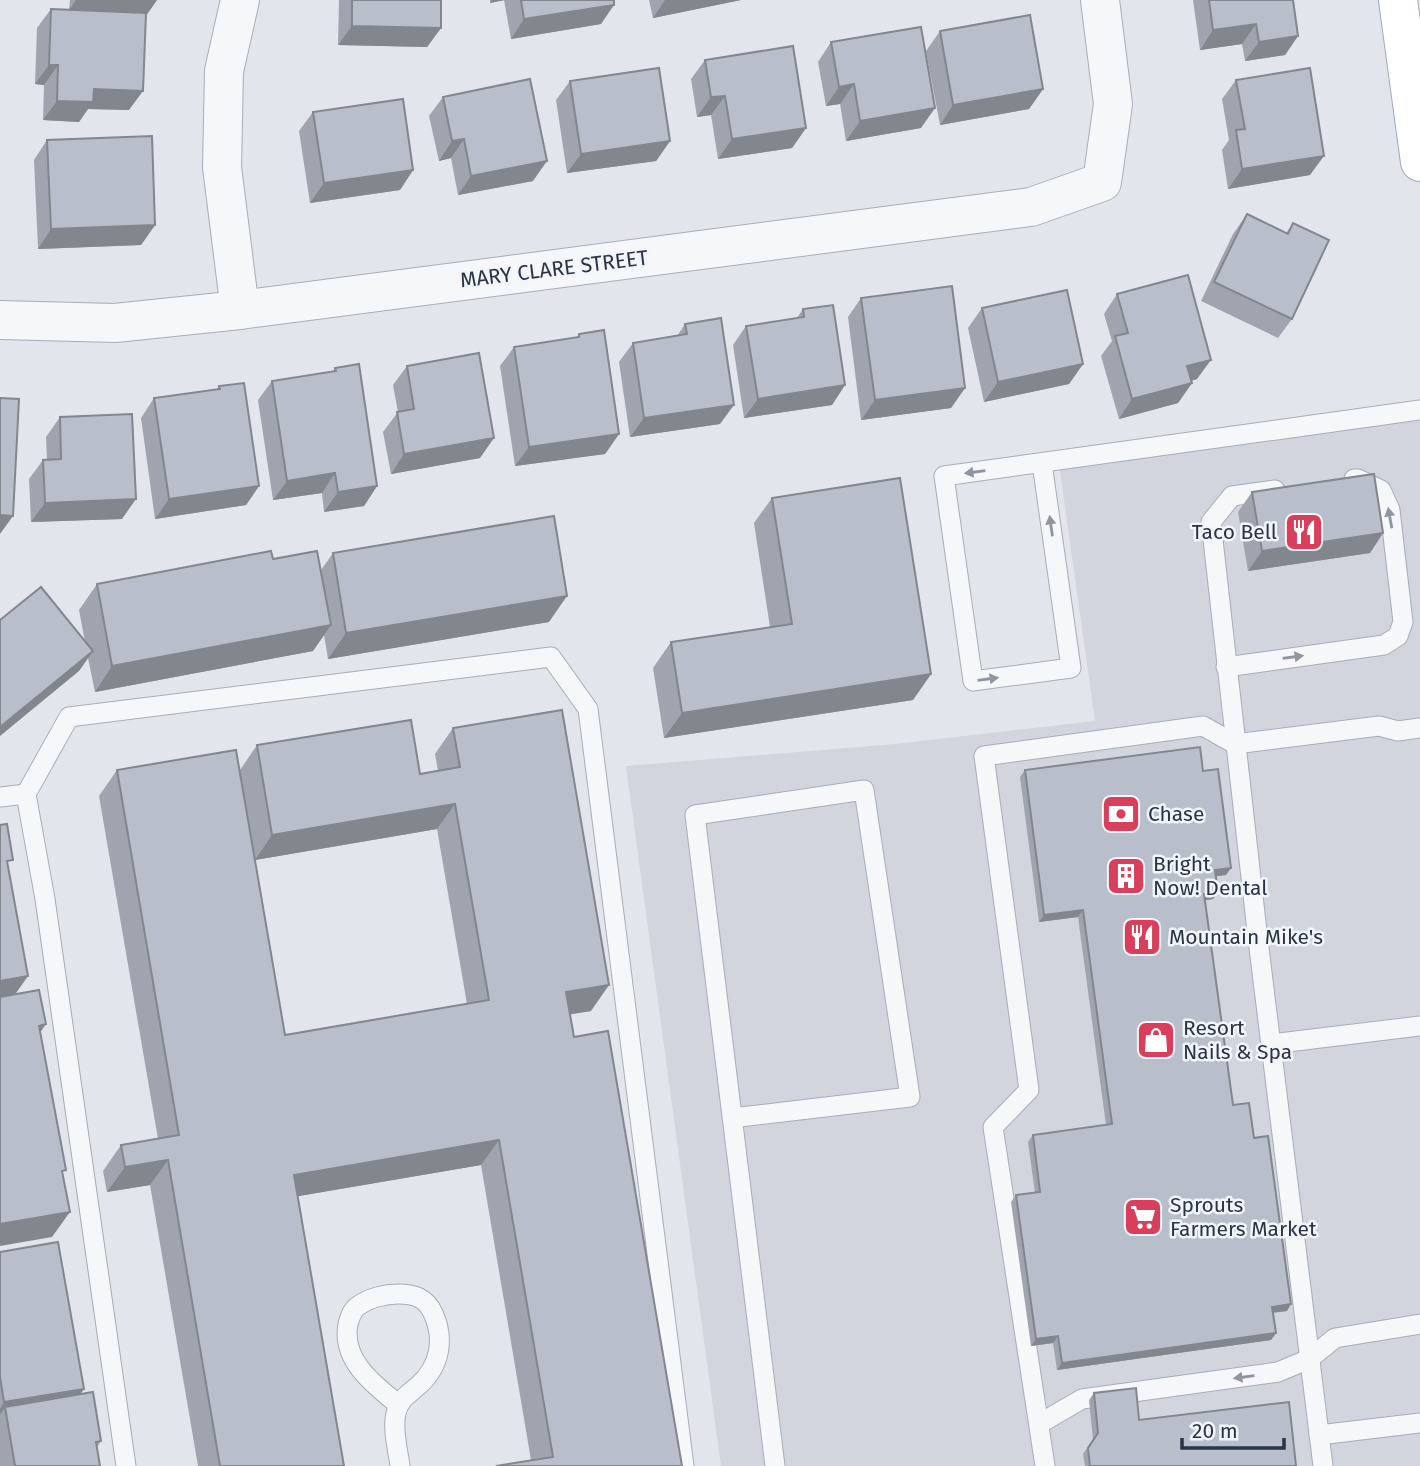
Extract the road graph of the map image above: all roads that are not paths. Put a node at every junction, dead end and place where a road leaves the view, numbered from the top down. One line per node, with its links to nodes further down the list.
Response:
1 (240, 0): 5 (street)
2 (1100, 0): 5 (street, MARY CLARE STREET)
3 (1398, 0): 4 (main road)
4 (1420, 162)
5 (240, 310): 6 (street, MARY CLARE STREET)
6 (0, 320)
7 (1420, 410): 8 (lane)
8 (1042, 463): 8 (lane, one-way to 8)
9 (1333, 482): 11 (lane, one-way to 9)
10 (1295, 487): 11 (lane)
11 (1226, 667): 13 (lane)
12 (1420, 728): 13 (lane)
13 (1235, 744): 17 (lane); 23 (lane)
14 (26, 794): 15 (lane); 25 (lane); 27 (lane)
15 (0, 797)
16 (1420, 1026): 17 (lane)
17 (1271, 1044): 20 (lane)
18 (732, 1118): 18 (lane); 28 (lane)
19 (1420, 1324): 20 (lane)
20 (1309, 1359): 23 (lane, one-way to 23); 24 (lane)
21 (399, 1405): 21 (lane); 26 (lane)
22 (1420, 1423): 24 (lane)
23 (1039, 1424): 29 (lane)
24 (1319, 1435): 30 (lane)
25 (126, 1466)
26 (400, 1466)
27 (684, 1466)
28 (775, 1466)
29 (1045, 1466)
30 (1323, 1466)

